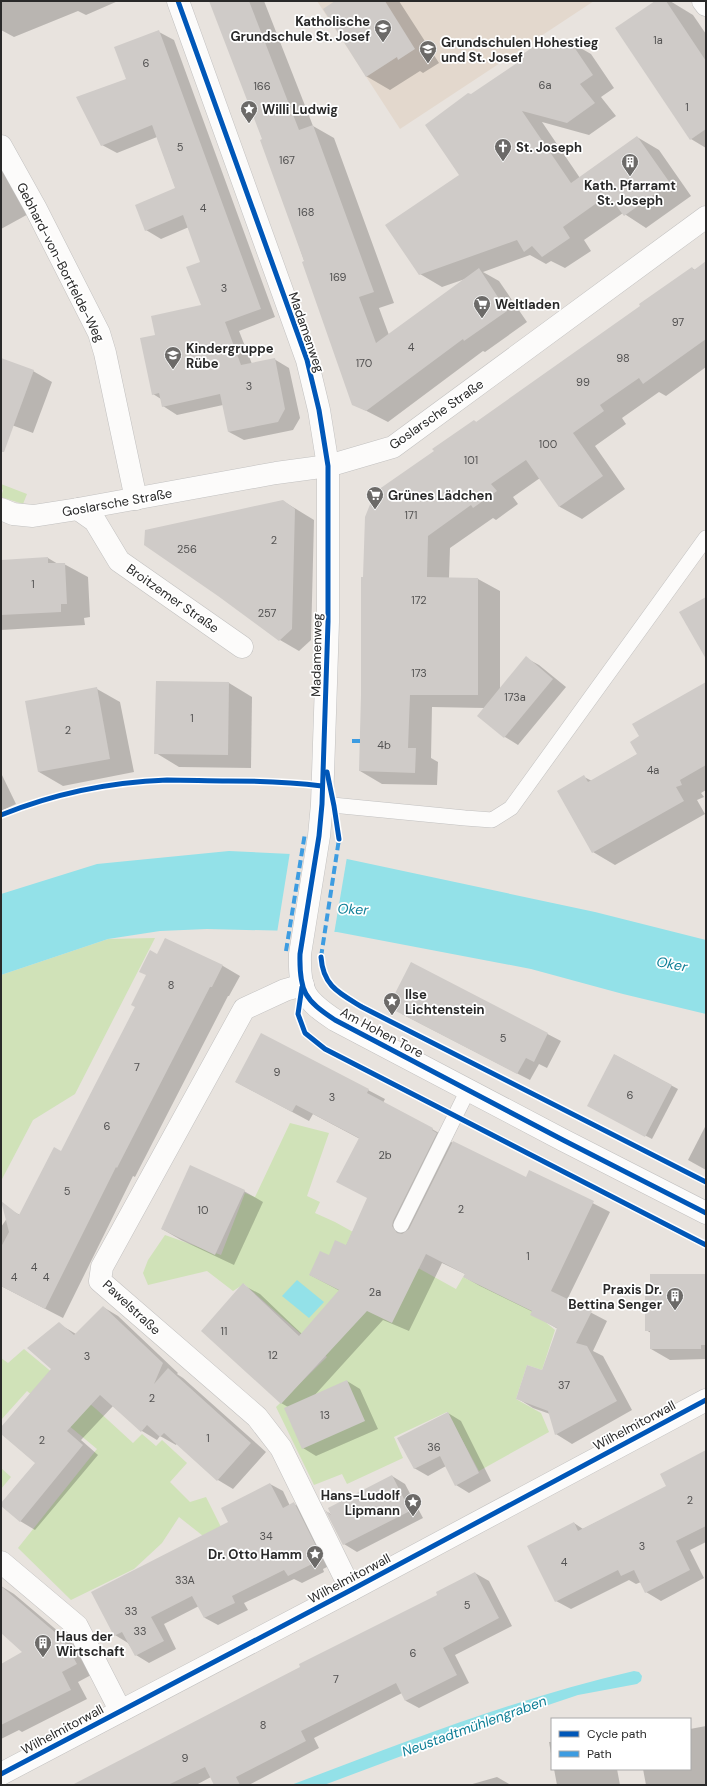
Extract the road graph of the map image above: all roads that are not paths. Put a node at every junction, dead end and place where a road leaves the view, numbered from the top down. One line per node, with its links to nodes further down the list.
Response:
1 (178, 1): 6 (street, Madamenweg)
2 (703, 1): 3 (street)
3 (706, 5)
4 (1, 146): 7 (street, Gebhard-von-Bortfelde-Weg)
5 (706, 217): 6 (street, Goslarsche Straße)
6 (328, 466): 7 (street, Goslarsche Straße); 12 (street, Madamenweg)
7 (136, 499): 9 (street, Goslarsche Straße)
8 (1, 509): 9 (street, Goslarsche Straße)
9 (78, 509): 11 (street, Broitzemer Straße)
10 (706, 538): 13 (lane)
11 (242, 647)
12 (326, 711): 13 (street, Am Hohen Tore)
13 (322, 804): 14 (street, Am Hohen Tore)
14 (303, 985): 15 (street, Am Hohen Tore); 20 (street, Pawelstraße)
15 (468, 1090): 16 (street, Am Hohen Tore); 17 (lane)
16 (706, 1213)
17 (401, 1225)
18 (706, 1400): 20 (street, Wilhelmitorwall)
19 (1, 1562): 21 (street)
20 (351, 1590): 21 (street, Wilhelmitorwall)
21 (120, 1710): 22 (street, Wilhelmitorwall)
22 (1, 1774)

